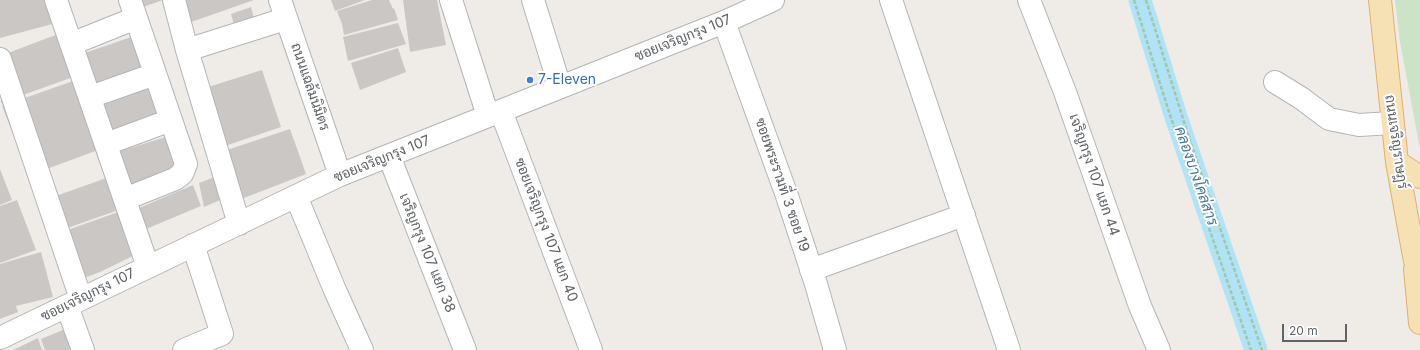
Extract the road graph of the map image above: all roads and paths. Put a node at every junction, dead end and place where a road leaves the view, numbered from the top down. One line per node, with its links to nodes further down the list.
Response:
1 (56, 0): 14 (street)
2 (174, 0): 15 (street)
3 (452, 0): 21 (street, ซอยเจริญกรุง 107 แยก 40)
4 (533, 0): 19 (street)
5 (773, 0): 13 (street, ซอยเจริญกรุง 107)
6 (891, 0): 31 (street)
7 (1029, 0): 49 (street, เจริญกรุง 107 แยก 44)
8 (1134, 0): 50 (path)
9 (1146, 0): 51 (path)
10 (1380, 0): 23 (main road, ถนนเจริญราษฎร์)
11 (133, 9): 14 (street); 17 (street)
12 (282, 9): 15 (street); 27 (street, ถนนแฉล้มนิมิตร)
13 (724, 22): 19 (street, ซอยเจริญกรุง 107); 36 (street, ซอยพระรามที่ 3 ซอย 19)
14 (72, 44): 20 (street)
15 (187, 50): 32 (street)
16 (0, 59): 38 (street)
17 (155, 74): 20 (street); 22 (street)
18 (1275, 82): 23 (street)
19 (560, 87): 21 (street, ซอยเจริญกรุง 107)
20 (90, 97): 24 (street)
21 (495, 113): 25 (street, ซอยเจริญกรุง 107); 46 (street, ซอยเจริญกรุง 107 แยก 40)
22 (171, 120): 24 (street); 30 (street)
23 (1392, 123): 26 (main road, ถนนเจริญราษฎร์)
24 (106, 144): 30 (street)
25 (389, 156): 27 (street, ซอยเจริญกรุง 107); 45 (street, เจริญกรุง 107 แยก 38)
26 (1397, 162): 28 (main road); 34 (main road, ถนนเจริญราษฎร์)
27 (340, 175): 29 (street, ซอยเจริญกรุง 107)
28 (1420, 178)
29 (296, 196): 32 (street, ซอยเจริญกรุง 107); 44 (street)
30 (125, 199): 35 (street)
31 (964, 215): 36 (street); 48 (street)
32 (239, 224): 33 (street, ซอยเจริญกรุง 107)
33 (193, 245): 35 (street, ซอยเจริญกรุง 107); 41 (street)
34 (1414, 256): 37 (main road, ถนนเจริญราษฎร์); 39 (main road)
35 (148, 267): 38 (street, ซอยเจริญกรุง 107)
36 (811, 270): 47 (street, ซอยพระรามที่ 3 ซอย 19)
37 (1420, 283)
38 (74, 302): 40 (street, ซอยเจริญกรุง 107); 42 (street)
39 (1420, 323)
40 (0, 338)
41 (225, 342): 43 (street)
42 (83, 350)
43 (184, 350)
44 (362, 350)
45 (465, 350)
46 (591, 350)
47 (835, 350)
48 (1009, 350)
49 (1159, 350)
50 (1251, 350)
51 (1262, 350)

